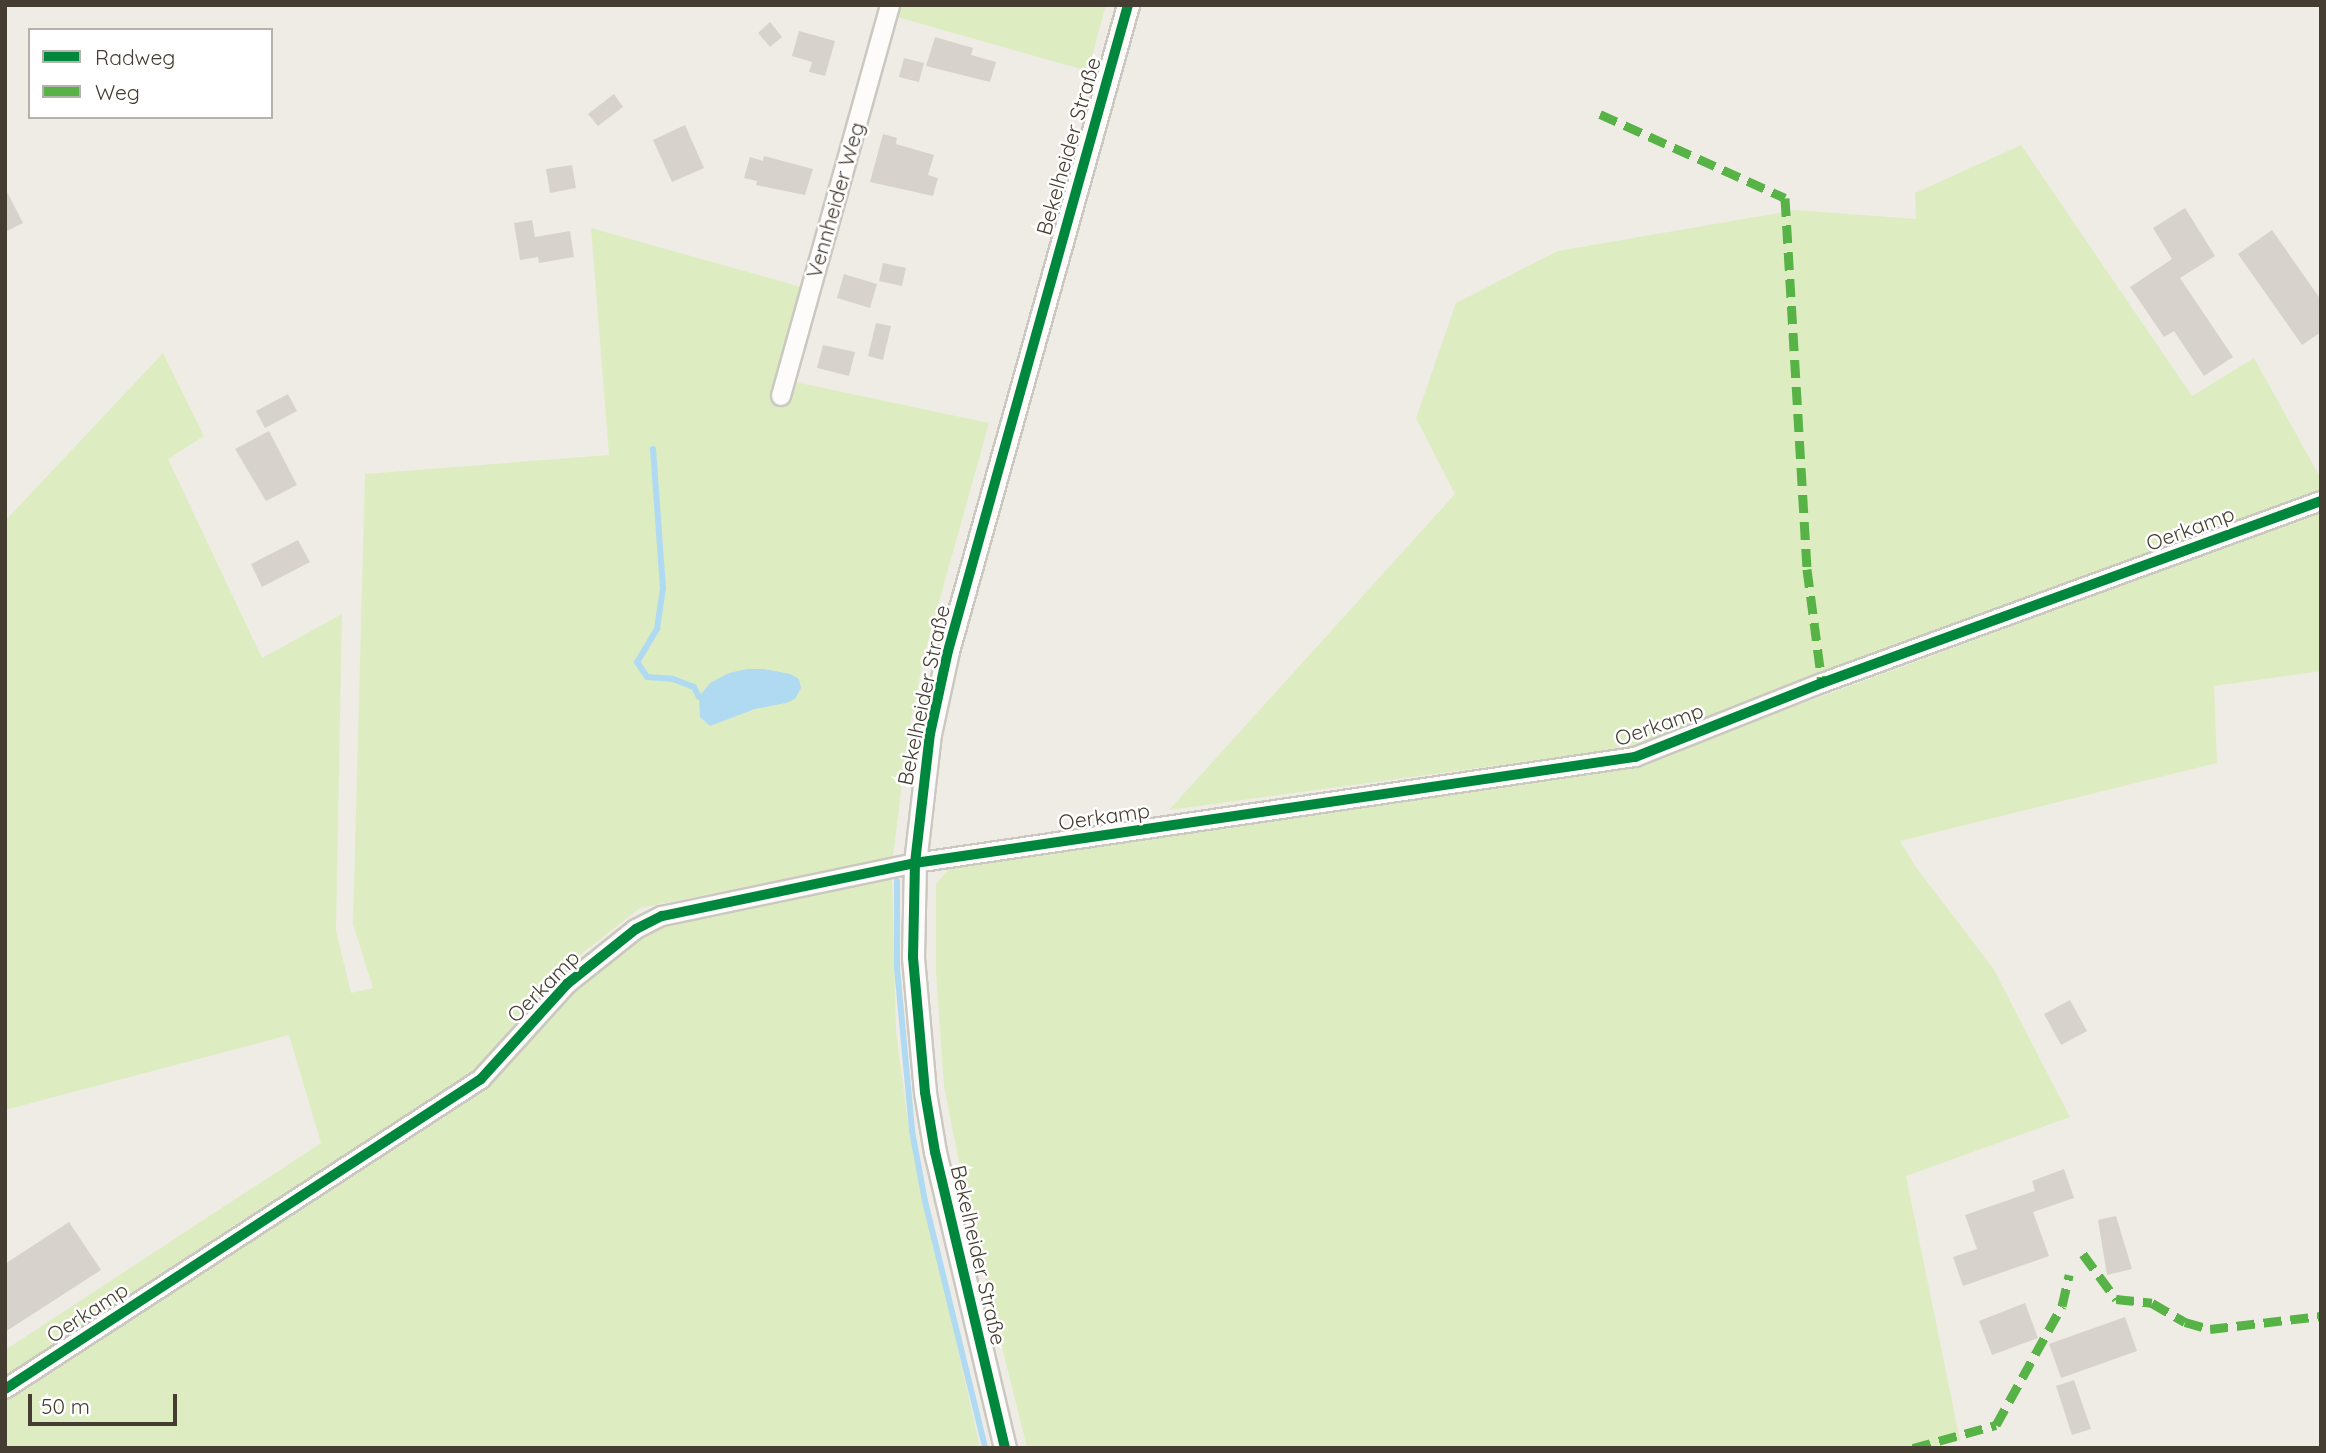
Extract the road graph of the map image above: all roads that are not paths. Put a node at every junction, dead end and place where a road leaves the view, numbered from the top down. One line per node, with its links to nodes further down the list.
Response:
1 (890, 5): 3 (street, Vennheider Weg)
2 (1128, 5): 5 (street, Bekelheider Straße)
3 (781, 396)
4 (2321, 501): 5 (street, Oerkamp)
5 (915, 863): 6 (street, Oerkamp); 7 (street, Bekelheider Straße)
6 (5, 1389)
7 (1005, 1448)

